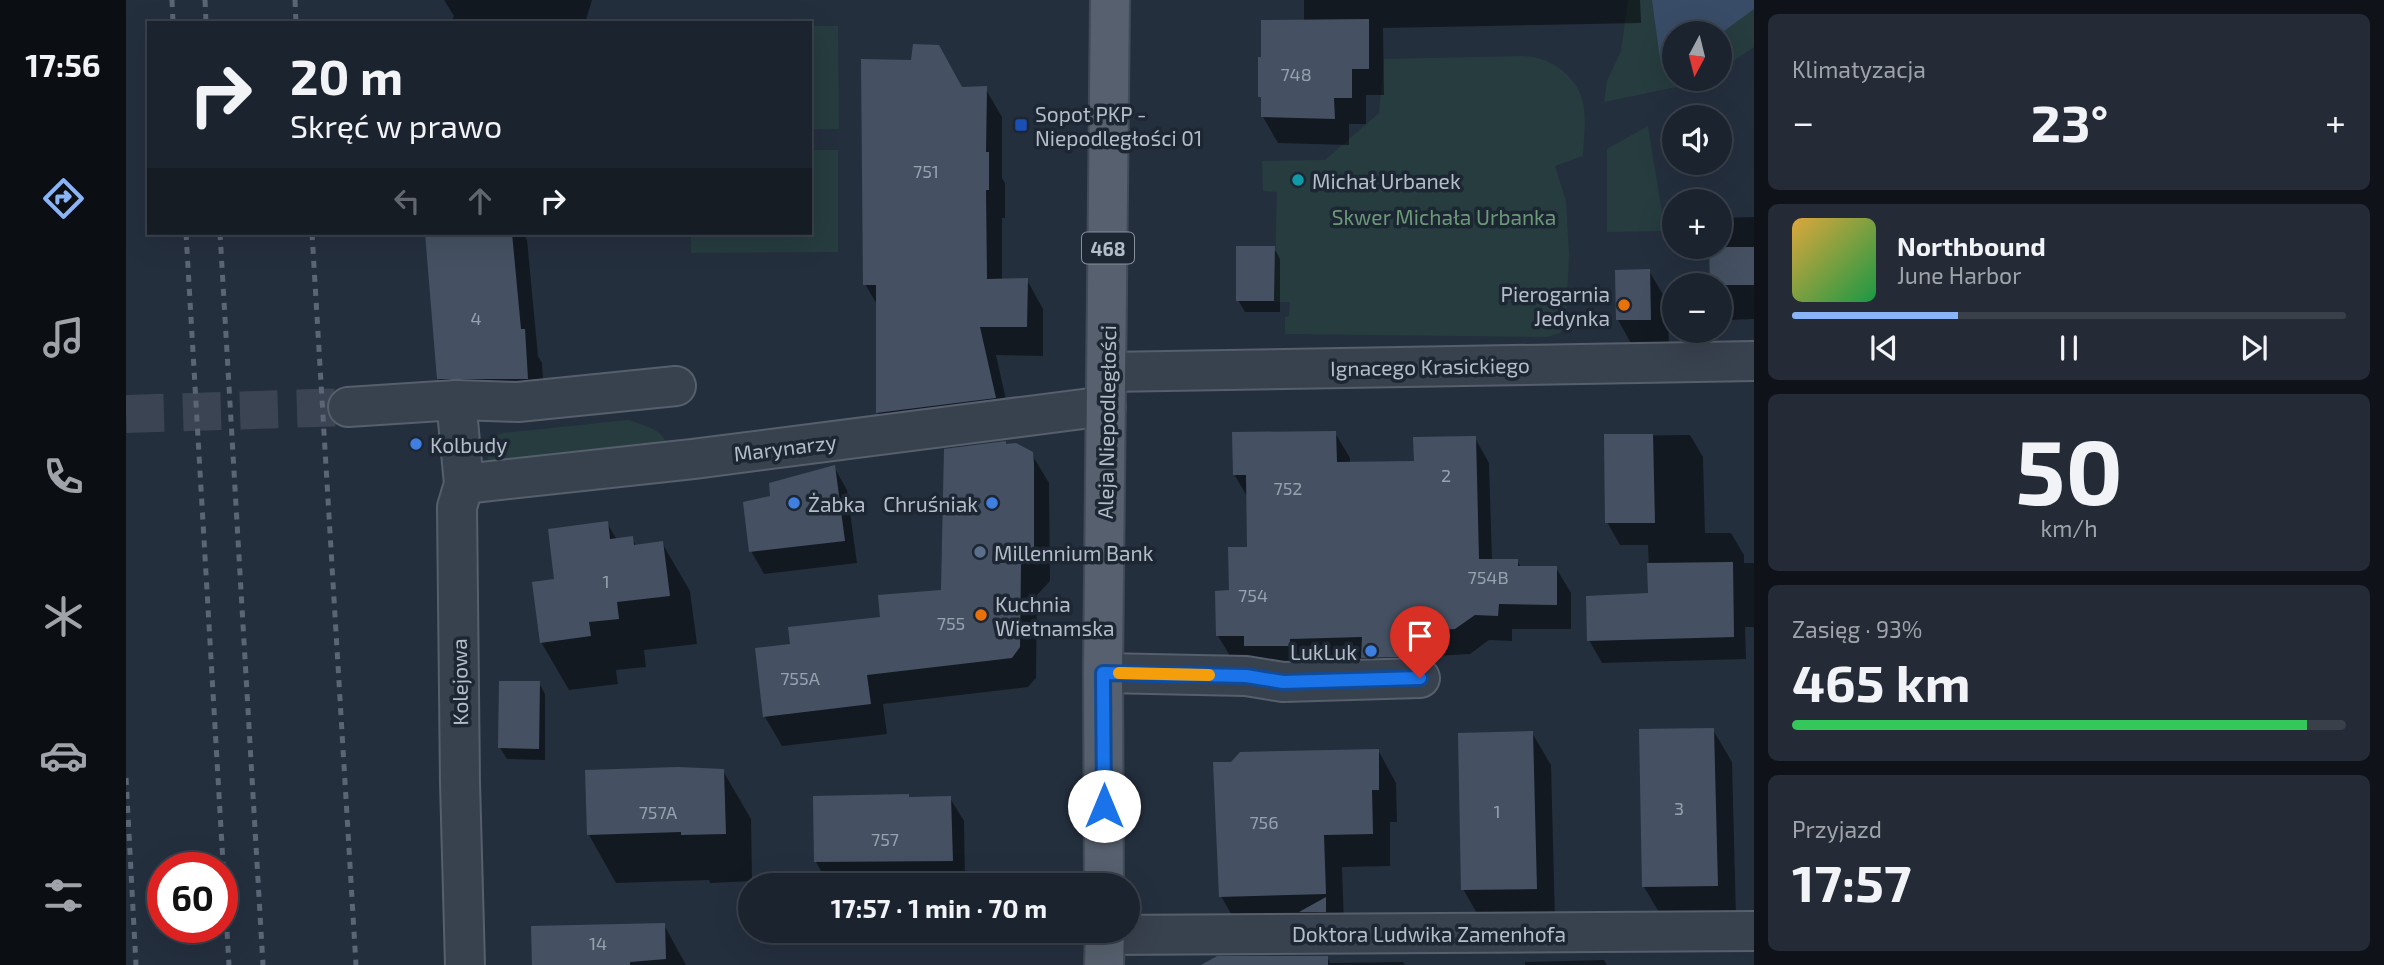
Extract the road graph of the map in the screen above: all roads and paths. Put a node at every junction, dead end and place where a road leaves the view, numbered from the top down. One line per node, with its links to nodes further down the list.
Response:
1 (1110, 0): 4 (main road, Aleja Niepodległości / 468)
2 (1754, 361): 4 (street, Ignacego Krasickiego)
3 (676, 386): 5 (street)
4 (1107, 389): 7 (street, Marynarzy); 8 (main road, Aleja Niepodległości / 468)
5 (456, 400): 6 (street); 7 (street, Kolejowa)
6 (348, 407)
7 (464, 484): 13 (street, Kolejowa)
8 (1103, 673): 9 (street); 10 (main road, Aleja Niepodległości / 468)
9 (1420, 678)
10 (1104, 873)
11 (1754, 931): 12 (street, Doktora Ludwika Zamenhofa)
12 (1105, 944)
13 (465, 965)

